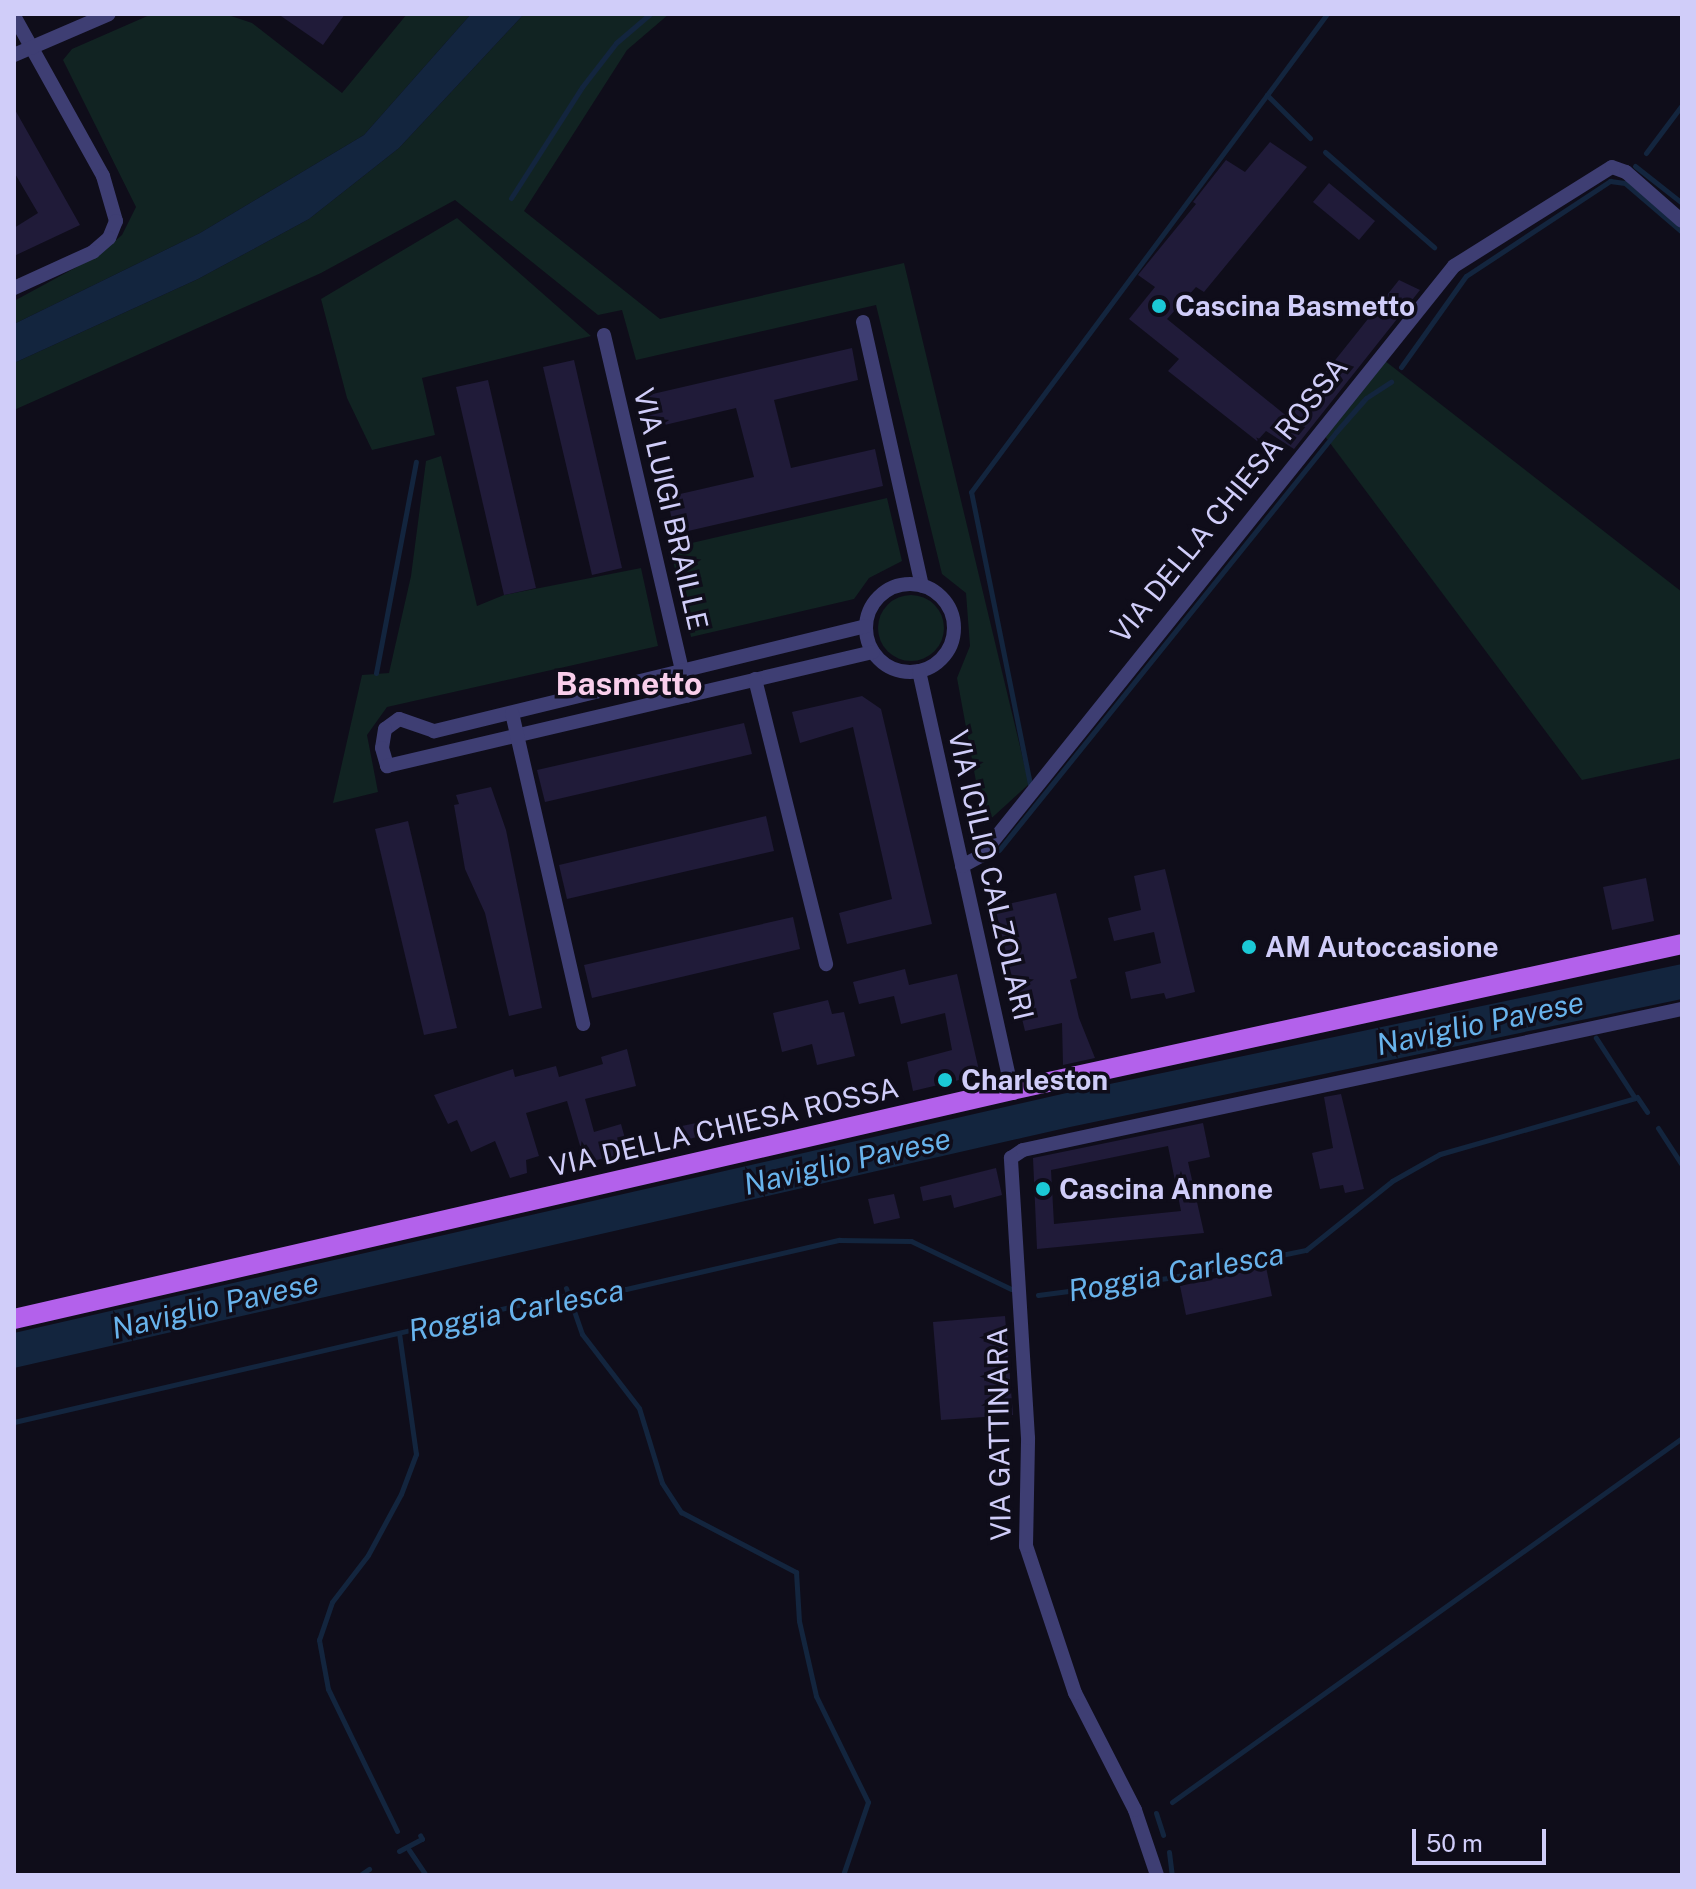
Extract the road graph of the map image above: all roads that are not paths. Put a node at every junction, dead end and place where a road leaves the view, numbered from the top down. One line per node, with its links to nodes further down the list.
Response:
1 (109, 14): 3 (street)
2 (14, 16): 3 (street)
3 (34, 49): 4 (street); 6 (street)
4 (14, 55)
5 (1682, 221): 18 (street, VIA DELLA CHIESA ROSSA)
6 (14, 288)
7 (863, 322): 9 (street)
8 (604, 335): 12 (street, VIA LUIGI BRAILLE)
9 (922, 585): 10 (street); 13 (street)
10 (866, 626): 11 (street); 12 (street)
11 (873, 652): 13 (street); 14 (street)
12 (682, 671): 15 (street, VIA LUIGI BRAILLE); 16 (street)
13 (919, 671): 18 (street, VIA ICILIO CALZOLARI)
14 (755, 679): 15 (street); 20 (street)
15 (688, 695): 17 (street)
16 (512, 713): 17 (street); 17 (street)
17 (517, 736): 22 (street)
18 (962, 866): 23 (street, VIA ICILIO CALZOLARI)
19 (1682, 944): 23 (main road, VIA DELLA CHIESA ROSSA)
20 (826, 964)
21 (1682, 1009): 25 (street, VIA GATTINARA)
22 (583, 1024)
23 (1012, 1090): 24 (main road, VIA DELLA CHIESA ROSSA)
24 (14, 1319)
25 (1157, 1875)

